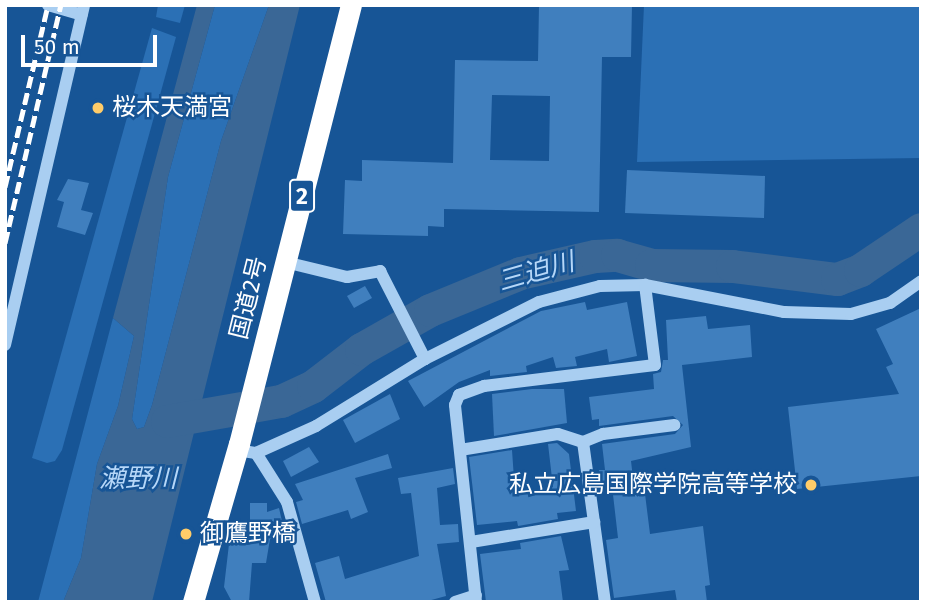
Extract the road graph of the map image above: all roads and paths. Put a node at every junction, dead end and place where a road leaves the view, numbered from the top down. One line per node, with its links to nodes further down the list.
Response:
1 (48, 5): 3 (street)
2 (351, 5): 4 (highway, 国道2号 / 2)
3 (83, 10): 7 (street)
4 (285, 262): 8 (street); 11 (highway, 国道2号 / 2)
5 (921, 281): 6 (street)
6 (645, 285): 8 (street); 12 (street)
7 (5, 345)
8 (422, 353): 11 (street)
9 (674, 425): 10 (street)
10 (583, 442): 12 (street); 13 (street)
11 (244, 449): 16 (highway, 国道2号 / 2); 17 (street)
12 (460, 450): 14 (street)
13 (594, 522): 14 (street); 19 (street)
14 (471, 542): 15 (street)
15 (476, 599): 18 (street)
16 (193, 602)
17 (316, 602)
18 (455, 602)
19 (605, 602)

